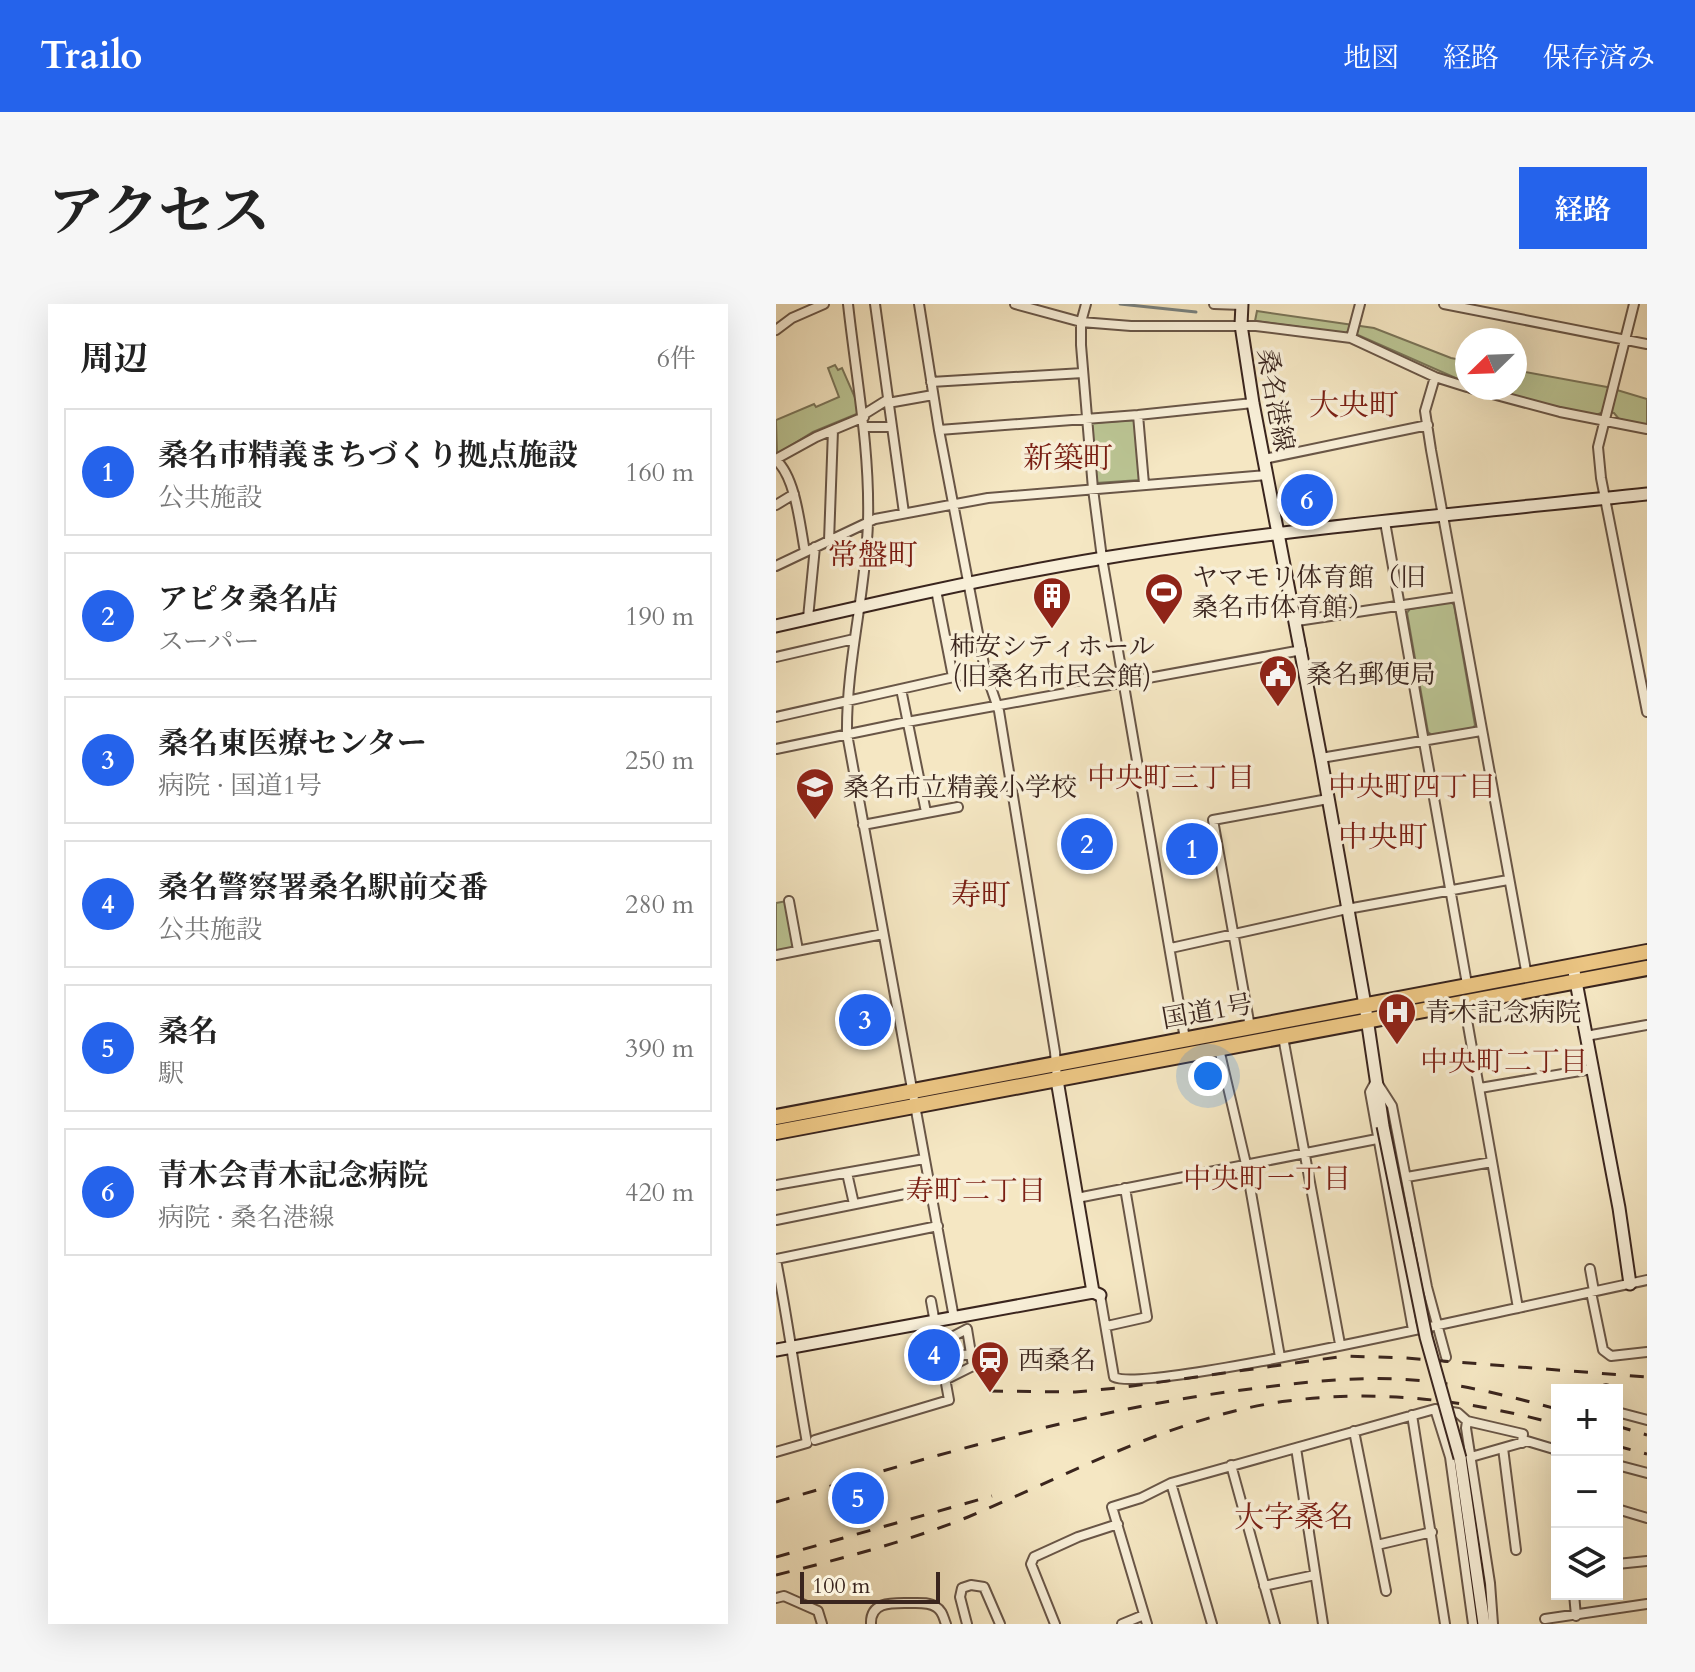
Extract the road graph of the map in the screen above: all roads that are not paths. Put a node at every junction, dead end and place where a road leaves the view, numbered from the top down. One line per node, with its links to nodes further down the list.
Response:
1 (824, 304): 14 (street)
2 (848, 304): 27 (street)
3 (875, 304): 24 (street)
4 (919, 304): 20 (street)
5 (1015, 304): 12 (street)
6 (1086, 304): 12 (street)
7 (1214, 304): 8 (street)
8 (1242, 304): 13 (street, 桑名港線)
9 (1360, 304): 15 (street)
10 (1444, 304): 16 (street)
11 (1634, 304): 16 (street)
12 (1081, 322): 13 (street); 18 (street)
13 (1241, 325): 15 (street); 25 (street, 桑名港線)
14 (776, 330)
15 (1351, 338): 19 (street)
16 (1625, 340): 17 (street); 29 (street)
17 (1647, 344)
18 (1083, 373): 20 (street); 28 (street)
19 (1435, 377): 21 (street); 30 (street)
20 (931, 382): 22 (street)
21 (1455, 384)
22 (933, 395): 24 (street); 35 (street)
23 (1512, 400): 29 (street)
24 (888, 401): 27 (street); 32 (street)
25 (1253, 403): 26 (street); 37 (street, 桑名港線)
26 (1138, 415): 28 (street); 39 (street)
27 (863, 416): 31 (street); 34 (street)
28 (1087, 420): 35 (street); 40 (street)
29 (1605, 421): 33 (street); 43 (street)
30 (1428, 425): 37 (street); 47 (street)
31 (865, 427): 32 (street); 48 (street)
32 (891, 427): 46 (street)
33 (1647, 429)
34 (833, 430): 36 (street); 51 (street)
35 (939, 430): 44 (street)
36 (776, 459): 41 (street)
37 (1264, 459): 38 (street, 桑名港線)
38 (1267, 475): 39 (street); 50 (street, 桑名港線)
39 (1144, 484): 40 (street)
40 (1093, 489): 44 (street); 54 (street)
41 (794, 494): 45 (street); 53 (street)
42 (1647, 494): 43 (street)
43 (1606, 498): 47 (street); 73 (street)
44 (953, 503): 46 (street); 56 (street)
45 (776, 505)
46 (904, 513): 48 (street)
47 (1443, 515): 49 (street); 58 (street)
48 (868, 521): 51 (street); 60 (street)
49 (1385, 522): 50 (street); 59 (street)
50 (1279, 534): 54 (street); 62 (street, 桑名港線)
51 (829, 541): 52 (street)
52 (815, 547): 53 (street); 61 (street)
53 (805, 552): 55 (street)
54 (1102, 558): 56 (street); 69 (street)
55 (776, 566)
56 (969, 584): 57 (street); 67 (street)
57 (936, 590): 60 (street); 68 (street)
58 (1457, 597): 59 (street); 76 (street)
59 (1400, 605): 62 (street); 78 (street)
60 (858, 607): 61 (street); 64 (street)
61 (808, 618): 63 (street)
62 (1297, 621): 65 (street, 桑名港線)
63 (776, 626)
64 (854, 639): 66 (street); 71 (street)
65 (1302, 650): 69 (street); 80 (street, 桑名港線)
66 (776, 657)
67 (985, 670): 68 (street); 72 (street)
68 (953, 677): 70 (street)
69 (1124, 681): 72 (street); 91 (street)
70 (901, 689): 71 (street); 75 (street)
71 (847, 699): 74 (street); 77 (street)
72 (996, 706): 75 (street); 110 (street)
73 (1647, 712)
74 (776, 715)
75 (907, 722): 77 (street); 83 (street)
76 (1481, 731): 78 (street); 85 (street)
77 (847, 734): 79 (street); 84 (street)
78 (1424, 740): 80 (street); 86 (street)
79 (776, 749)
80 (1321, 758): 81 (street, 桑名港線)
81 (1328, 799): 88 (street, 桑名港線); 90 (street)
82 (958, 807): 83 (street)
83 (926, 812): 84 (street)
84 (863, 825): 89 (street)
85 (1508, 880): 86 (street); 97 (street)
86 (1450, 891): 88 (street); 99 (street)
87 (789, 901): 92 (street)
88 (1347, 909): 90 (street); 101 (street, 桑名港線)
89 (883, 934): 92 (street); 113 (street)
90 (1233, 935): 91 (street); 104 (street)
91 (1171, 948): 107 (street)
92 (798, 950): 94 (street)
93 (1647, 952): 95 (highway, 国道1号)
94 (776, 955)
95 (1573, 966): 97 (highway, 国道1号); 98 (street)
96 (1647, 968): 98 (highway, 国道1号)
97 (1527, 977): 99 (highway, 国道1号)
98 (1576, 982): 100 (highway, 国道1号); 105 (street)
99 (1467, 984): 101 (highway, 国道1号)
100 (1464, 1003): 102 (highway, 国道1号); 112 (street)
101 (1365, 1005): 102 (street, 桑名港線); 104 (highway, 国道1号)
102 (1368, 1022): 106 (highway, 国道1号); 111 (street, 桑名港線)
103 (1647, 1025): 105 (street)
104 (1251, 1028): 107 (highway, 国道1号)
105 (1586, 1036): 109 (street)
106 (1283, 1037): 108 (highway, 国道1号); 117 (street)
107 (1185, 1039): 110 (highway, 国道1号)
108 (1219, 1049): 110 (highway, 国道1号); 120 (street)
109 (1592, 1069): 112 (street); 133 (street)
110 (1056, 1072): 113 (highway, 国道1号); 126 (street)
111 (1376, 1081): 116 (street); 122 (street); 166 (street, 桑名港線, bridge)
112 (1480, 1088): 119 (street)
113 (914, 1098): 114 (highway, 国道1号); 115 (highway, 国道1号); 118 (street)
114 (776, 1117)
115 (776, 1132)
116 (1377, 1139): 117 (street); 142 (street)
117 (1304, 1152): 120 (street); 145 (street)
118 (924, 1159): 121 (street); 125 (street)
119 (1492, 1162): 122 (street); 137 (street)
120 (1246, 1164): 124 (street); 150 (street)
121 (847, 1173): 123 (street); 127 (street)
122 (1407, 1177): 140 (street)
123 (776, 1185)
124 (1125, 1188): 126 (street); 141 (street)
125 (930, 1189): 127 (street); 129 (street)
126 (1077, 1198): 135 (street)
127 (854, 1204): 128 (street)
128 (776, 1220)
129 (938, 1226): 130 (street); 138 (street)
130 (776, 1259): 146 (street)
131 (1590, 1269): 134 (street)
132 (1647, 1280): 133 (street)
133 (1630, 1284): 134 (street)
134 (1593, 1292): 137 (street); 148 (street)
135 (1096, 1293): 138 (street); 141 (street)
136 (931, 1301): 139 (street)
137 (1518, 1308): 140 (street)
138 (954, 1318): 139 (street)
139 (935, 1321): 143 (street); 146 (street)
140 (1437, 1325): 142 (street); 151 (street)
141 (1107, 1326): 150 (street)
142 (1413, 1330): 145 (street)
143 (937, 1335): 144 (street); 152 (street)
144 (948, 1339): 149 (street); 149 (street)
145 (1340, 1344): 150 (street)
146 (791, 1347): 147 (street); 164 (street)
147 (776, 1350)
148 (1647, 1352)
149 (966, 1353): 152 (street); 153 (street)
150 (1280, 1357)
151 (1446, 1357)
152 (941, 1359): 153 (street)
153 (945, 1380): 165 (street)
154 (1435, 1409): 156 (street); 158 (street); 199 (street)
155 (1623, 1414): 157 (street)
156 (1412, 1415): 159 (street); 174 (street)
157 (1647, 1420)
158 (1467, 1421): 160 (street); 166 (street)
159 (1354, 1431): 161 (street); 175 (street)
160 (1522, 1443): 162 (street); 163 (street)
161 (1296, 1448): 167 (street); 179 (street)
162 (1503, 1448): 166 (street); 176 (street)
163 (1551, 1448)
164 (776, 1452)
165 (809, 1452)
166 (1466, 1457): 200 (street, 桑名港線); 201 (street)
167 (1231, 1465): 170 (street); 180 (street)
168 (1623, 1467): 169 (street)
169 (1647, 1473)
170 (1171, 1483): 173 (street); 195 (street)
171 (1623, 1511): 172 (street)
172 (1647, 1518)
173 (1118, 1524): 187 (street); 193 (street)
174 (1432, 1532): 175 (street); 198 (street)
175 (1377, 1545): 181 (street)
176 (1516, 1550)
177 (1647, 1561): 178 (street)
178 (1623, 1563)
179 (1315, 1575): 180 (street); 197 (street)
180 (1264, 1586): 196 (street)
181 (1386, 1591)
182 (776, 1598): 188 (street)
183 (1575, 1600): 185 (street)
184 (1647, 1604): 185 (street)
185 (1576, 1616): 186 (street)
186 (1545, 1619)
187 (1146, 1620): 194 (street)
188 (822, 1624)
189 (871, 1624): 190 (street)
190 (946, 1624)
191 (967, 1624): 192 (street)
192 (1000, 1624)
193 (1055, 1624)
194 (1122, 1624)
195 (1212, 1624)
196 (1275, 1624)
197 (1323, 1624)
198 (1445, 1624)
199 (1473, 1624)
200 (1484, 1624)
201 (1493, 1624)

